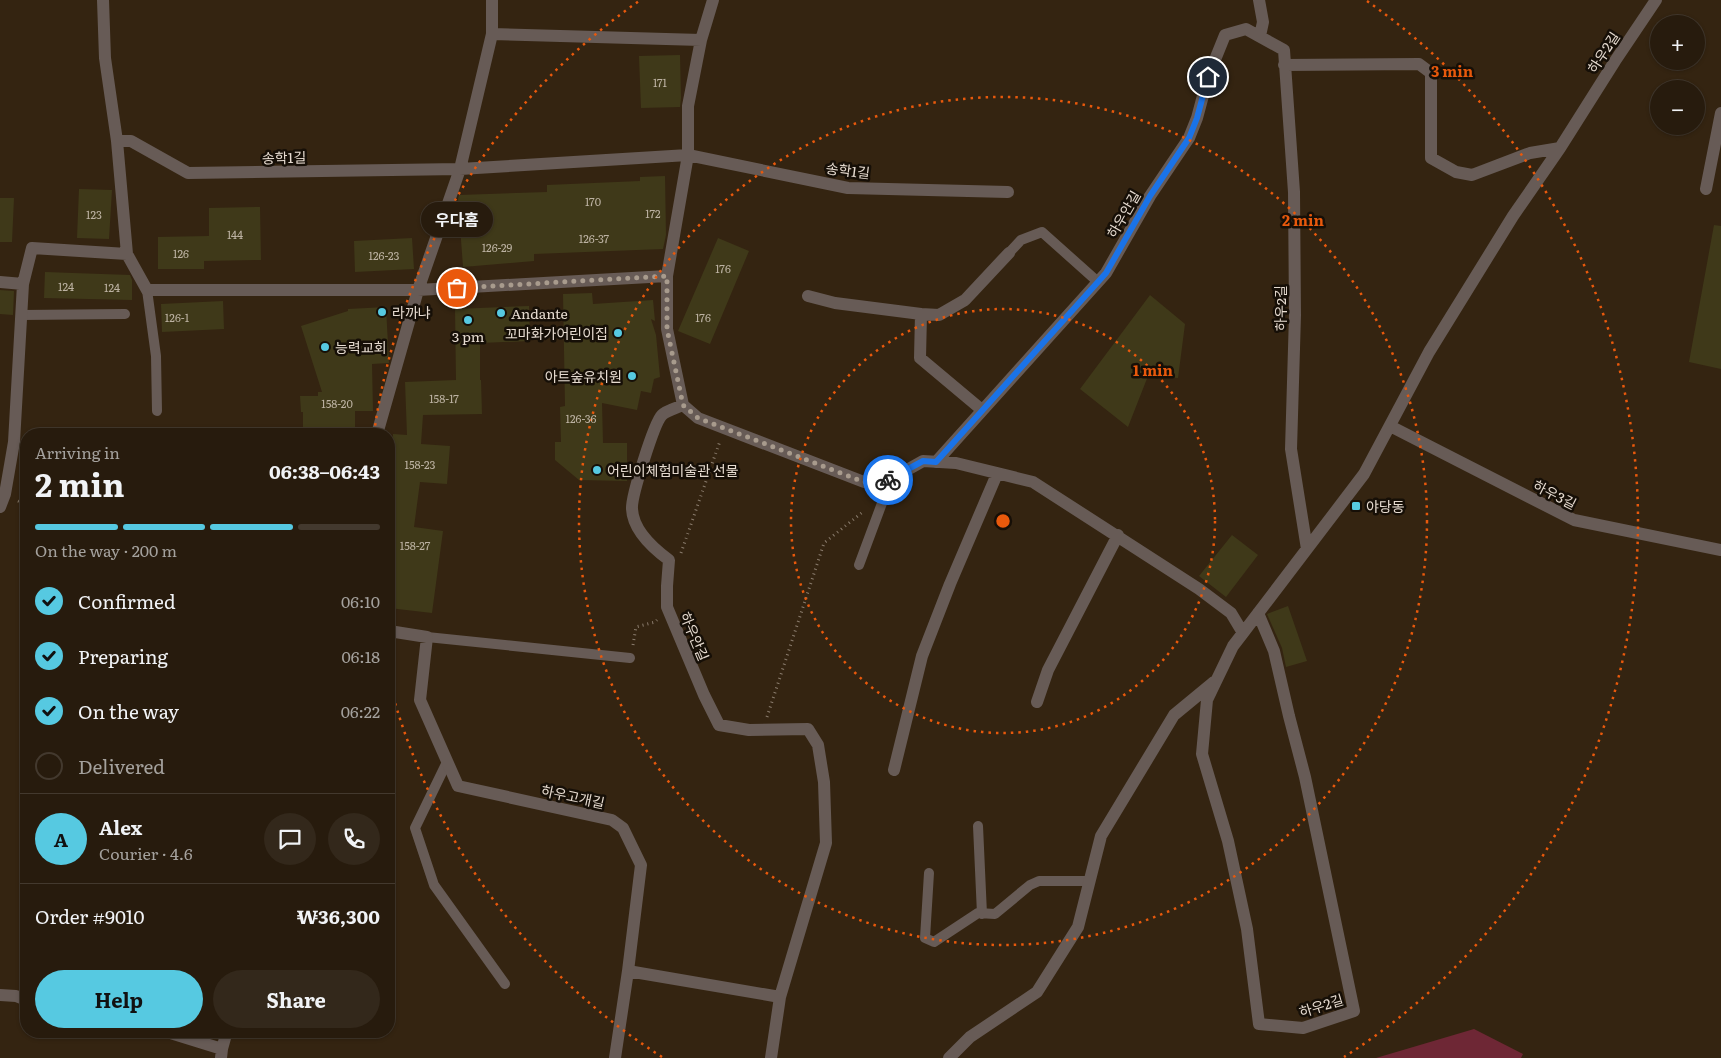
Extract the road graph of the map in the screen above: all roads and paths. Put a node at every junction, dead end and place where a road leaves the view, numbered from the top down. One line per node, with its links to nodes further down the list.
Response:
1 (103, 0): 11 (street)
2 (492, 0): 6 (street)
3 (713, 0): 8 (street)
4 (1259, 0): 7 (street)
5 (1656, 0): 12 (street, 하우2길)
6 (492, 34): 8 (street); 14 (street)
7 (1260, 36): 9 (street, 하우2길); 21 (street, 하우안길)
8 (701, 40): 13 (street)
9 (1284, 65): 12 (street); 41 (street, 하우2길)
10 (1721, 114): 15 (street)
11 (117, 141): 14 (street, 송학1길); 18 (street)
12 (1560, 148): 32 (street, 하우2길)
13 (688, 155): 14 (street, 송학1길); 16 (street, 송학1길); 19 (street)
14 (460, 170): 24 (street)
15 (1706, 189)
16 (1008, 192)
17 (1009, 253): 21 (lane); 27 (street)
18 (127, 254): 22 (street); 23 (street)
19 (667, 276): 24 (street); 29 (street)
20 (0, 282): 22 (street)
21 (1098, 282): 30 (street, 하우안길)
22 (23, 284): 28 (street)
23 (147, 290): 24 (street); 31 (lane)
24 (418, 290): 33 (street)
25 (808, 296): 27 (street)
26 (125, 314): 28 (lane)
27 (921, 314): 30 (street)
28 (21, 315): 38 (street)
29 (683, 405): 34 (street); 43 (street)
30 (982, 410): 35 (street, 하우안길)
31 (157, 411)
32 (1390, 426): 41 (street, 하우2길); 42 (street, 하우3길)
33 (379, 428)
34 (724, 428): 37 (street); 43 (path)
35 (936, 462): 36 (street); 37 (street)
36 (997, 474): 40 (street); 55 (street)
37 (892, 479): 44 (lane)
38 (0, 507)
39 (866, 509): 53 (path)
40 (1118, 536): 48 (street); 52 (street)
41 (1307, 549): 46 (street, 하우2길)
42 (1721, 550)
43 (670, 560): 45 (street, 하우안길)
44 (859, 566)
45 (667, 607): 50 (path); 53 (street, 하우안길)
46 (1258, 613): 48 (street, 하우2길); 51 (street, 하우2길)
47 (395, 632): 49 (street)
48 (1243, 633): 51 (street, 하우2길)
49 (427, 637): 50 (lane); 54 (street)
50 (630, 658)
51 (1218, 678): 58 (street)
52 (1038, 702)
53 (763, 729): 63 (street, 하우안길)
54 (447, 762): 60 (street, 하우고개길); 61 (lane)
55 (894, 770)
56 (978, 826): 59 (lane)
57 (928, 873): 59 (lane)
58 (1090, 881): 59 (lane); 70 (street)
59 (982, 914)
60 (628, 970): 63 (street); 68 (street, 하우고개길)
61 (505, 984)
62 (0, 995): 64 (street)
63 (780, 997): 69 (street)
64 (20, 998)
65 (182, 1038): 67 (street)
66 (225, 1038): 67 (street)
67 (222, 1054)
68 (615, 1058)
69 (771, 1058)
70 (949, 1058)

